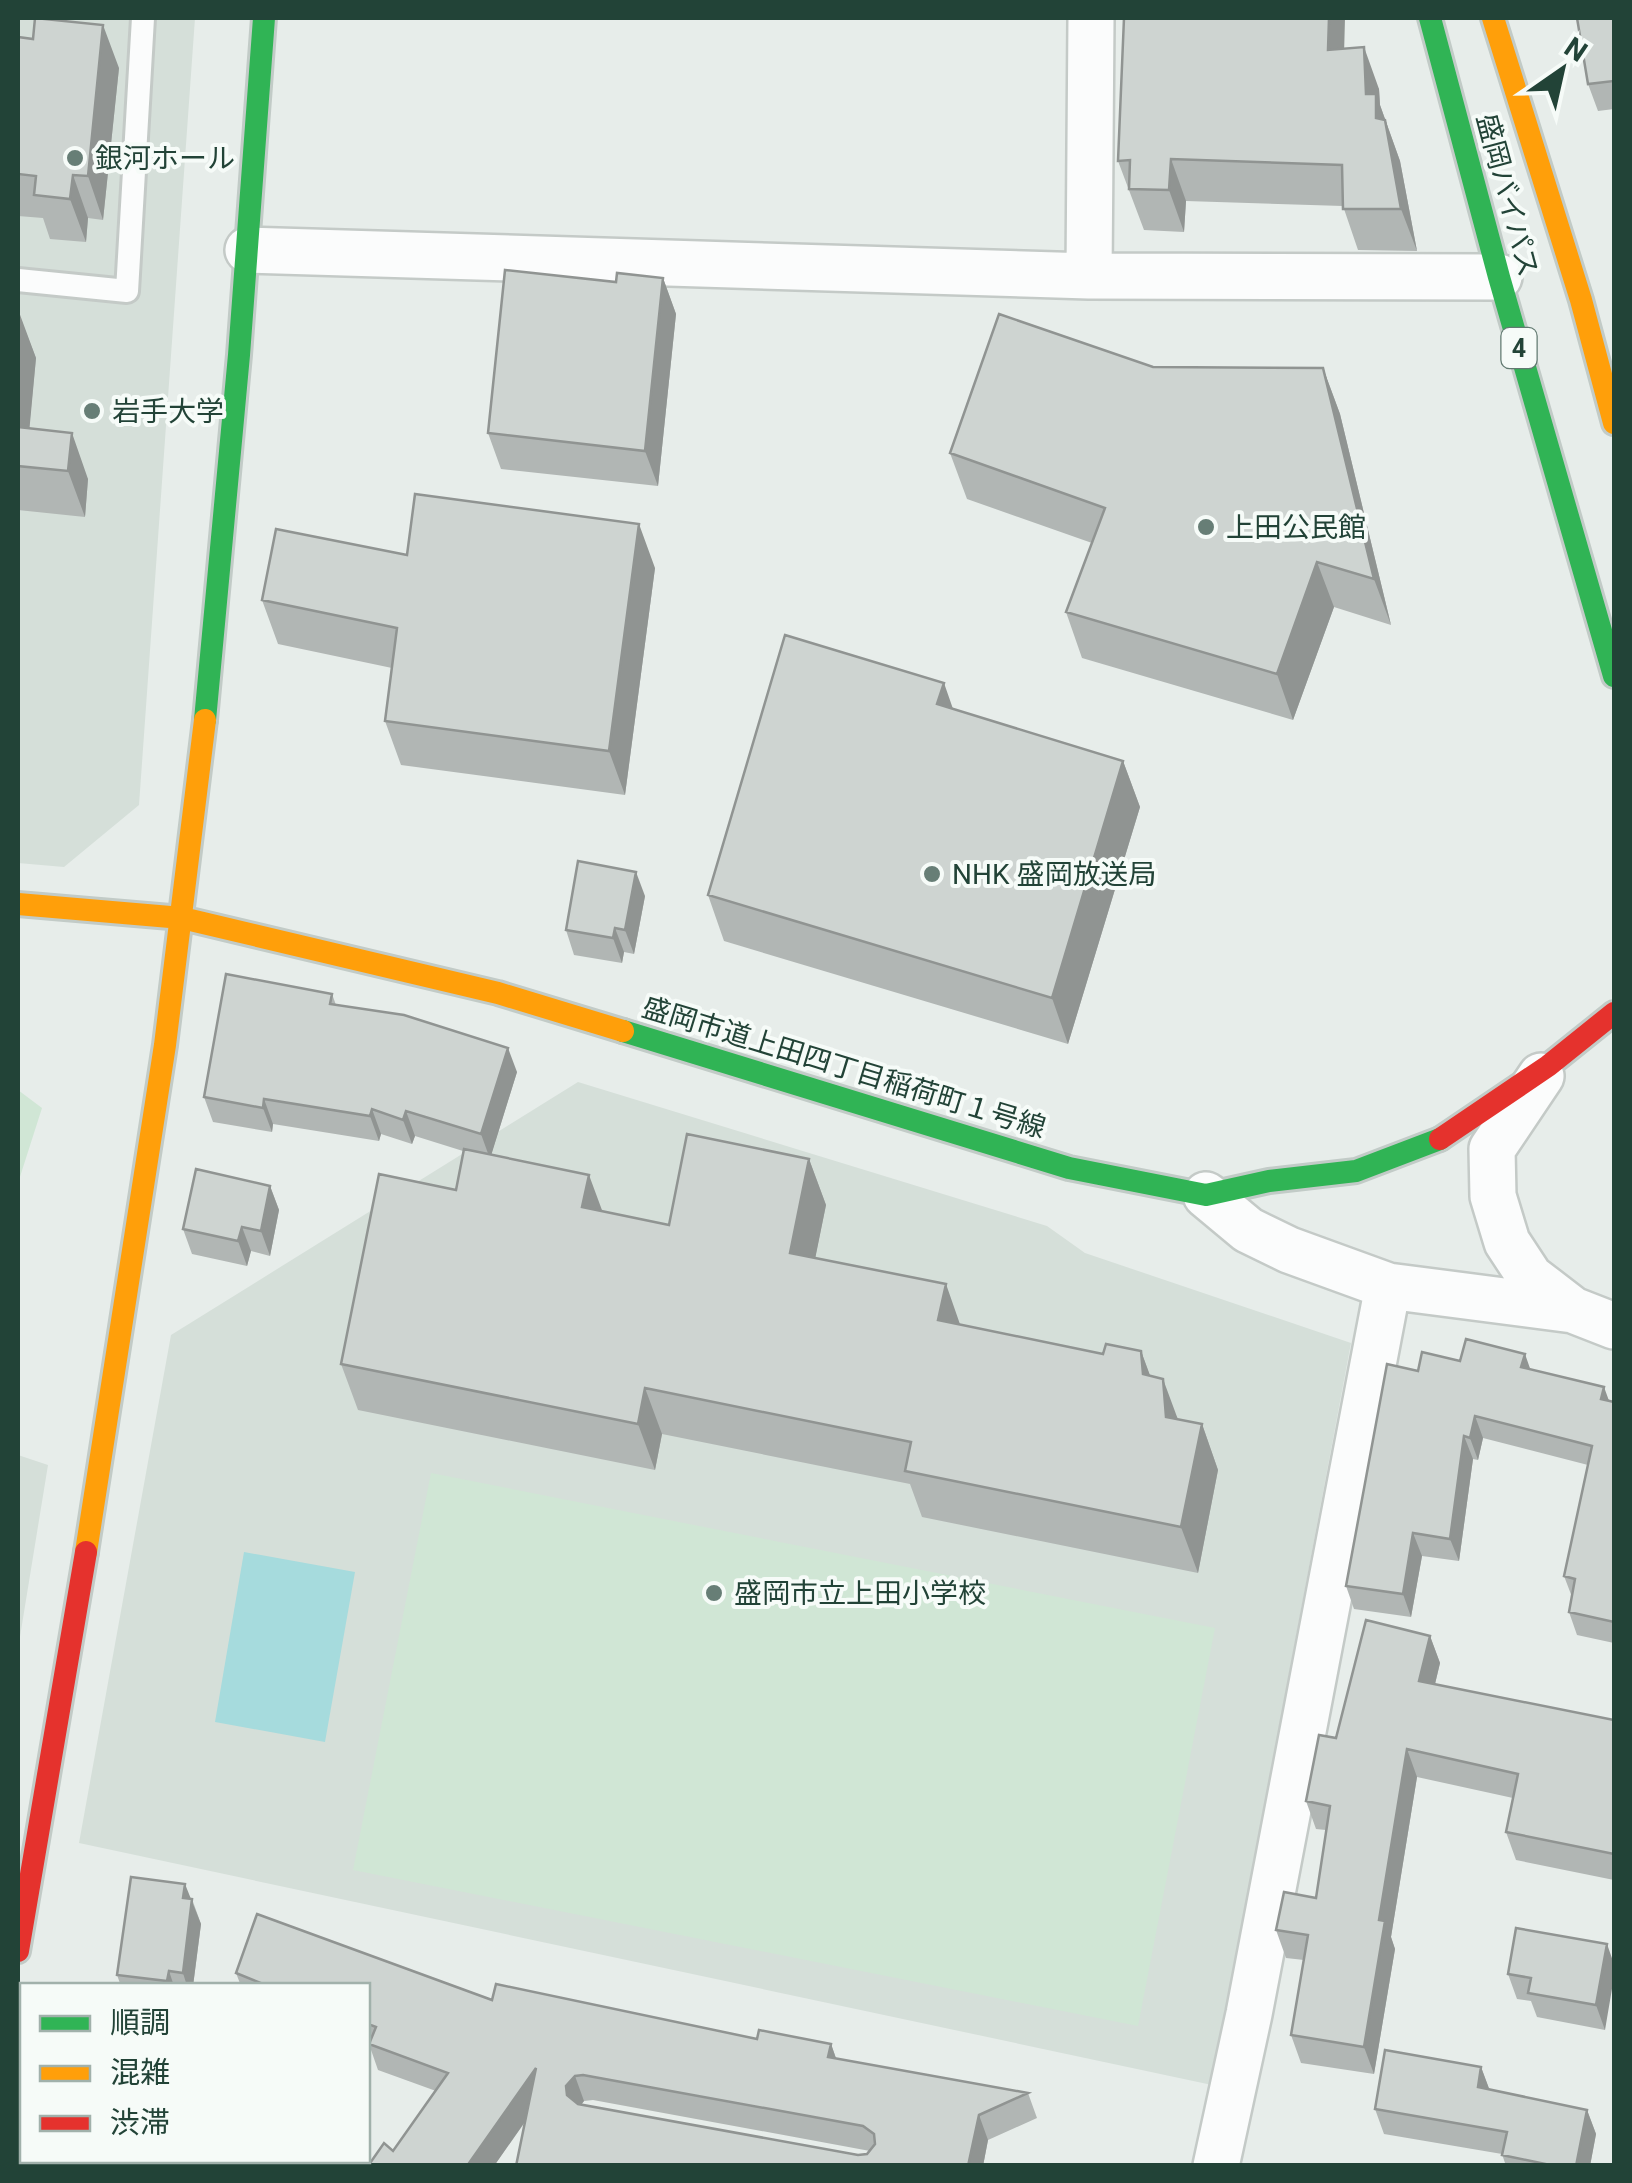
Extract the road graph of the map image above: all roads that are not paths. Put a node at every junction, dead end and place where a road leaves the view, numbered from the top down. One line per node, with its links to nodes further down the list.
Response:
1 (143, 18): 9 (lane)
2 (264, 18): 6 (main road)
3 (1091, 18): 7 (street)
4 (1430, 18): 8 (main road, 盛岡バイパス / 4)
5 (1492, 18): 10 (main road, 盛岡バイパス)
6 (248, 250): 7 (street); 14 (main road)
7 (1090, 276): 8 (street)
8 (1499, 277): 12 (main road, 盛岡バイパス / 4)
9 (18, 280)
10 (1598, 292): 11 (main road, 盛岡バイパス)
11 (1614, 423)
12 (1614, 676)
13 (18, 904): 14 (main road, 盛岡市道上田四丁目稲荷町１号線)
14 (182, 918): 17 (main road, 盛岡市道上田四丁目稲荷町１号線); 21 (main road)
15 (1614, 1013): 16 (main road, 盛岡市道上田四丁目稲荷町１号線)
16 (1548, 1066): 17 (main road, 盛岡市道上田四丁目稲荷町１号線); 19 (street)
17 (1206, 1195): 18 (street)
18 (1388, 1286): 19 (street); 22 (street)
19 (1573, 1310): 20 (street)
20 (1614, 1326)
21 (18, 1951)
22 (1216, 2166)

